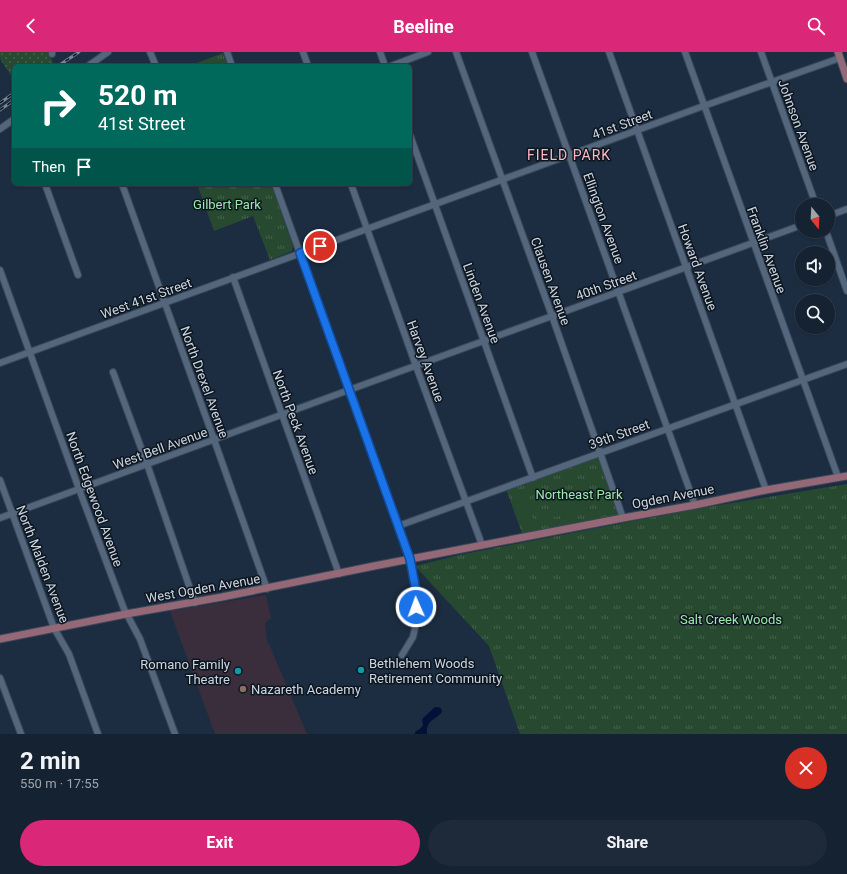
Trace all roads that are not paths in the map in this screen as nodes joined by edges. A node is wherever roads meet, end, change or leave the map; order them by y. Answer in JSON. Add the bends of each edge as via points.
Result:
{"nodes":[{"id":1,"x":108,"y":52,"type":"edge"},
{"id":2,"x":150,"y":52,"type":"edge"},
{"id":3,"x":227,"y":52,"type":"edge"},
{"id":4,"x":303,"y":52,"type":"edge"},
{"id":5,"x":380,"y":52,"type":"edge"},
{"id":6,"x":428,"y":52,"type":"edge"},
{"id":7,"x":456,"y":52,"type":"edge"},
{"id":8,"x":532,"y":52,"type":"edge"},
{"id":9,"x":609,"y":52,"type":"edge"},
{"id":10,"x":685,"y":52,"type":"edge"},
{"id":11,"x":762,"y":52,"type":"edge"},
{"id":12,"x":839,"y":55,"type":"edge"},
{"id":13,"x":91,"y":64,"type":"edge"},
{"id":14,"x":155,"y":64,"type":"edge"},
{"id":15,"x":231,"y":64,"type":"edge"},
{"id":16,"x":307,"y":64,"type":"edge"},
{"id":17,"x":384,"y":64,"type":"edge"},
{"id":18,"x":395,"y":64,"type":"edge"},
{"id":19,"x":847,"y":79,"type":"edge"},
{"id":20,"x":772,"y":82,"type":"junction"},
{"id":21,"x":704,"y":106,"type":"junction"},
{"id":22,"x":12,"y":120,"type":"edge"},
{"id":23,"x":0,"y":129,"type":"edge"},
{"id":24,"x":637,"y":130,"type":"junction"},
{"id":25,"x":412,"y":141,"type":"edge"},
{"id":26,"x":569,"y":155,"type":"junction"},
{"id":27,"x":502,"y":180,"type":"junction"},
{"id":28,"x":46,"y":186,"type":"edge"},
{"id":29,"x":123,"y":186,"type":"edge"},
{"id":30,"x":276,"y":186,"type":"edge"},
{"id":31,"x":352,"y":186,"type":"edge"},
{"id":32,"x":813,"y":198,"type":"edge"},
{"id":33,"x":435,"y":204,"type":"junction"},
{"id":34,"x":847,"y":209,"type":"edge"},
{"id":35,"x":835,"y":213,"type":"edge"},
{"id":36,"x":367,"y":228,"type":"junction"},
{"id":37,"x":795,"y":228,"type":"edge"},
{"id":38,"x":828,"y":238,"type":"edge"},
{"id":39,"x":753,"y":243,"type":"junction"},
{"id":40,"x":300,"y":253,"type":"junction"},
{"id":41,"x":687,"y":267,"type":"junction"},
{"id":42,"x":0,"y":270,"type":"edge"},
{"id":43,"x":78,"y":275,"type":"dead end"},
{"id":44,"x":233,"y":277,"type":"junction"},
{"id":45,"x":2,"y":279,"type":"edge"},
{"id":46,"x":847,"y":291,"type":"edge"},
{"id":47,"x":619,"y":292,"type":"junction"},
{"id":48,"x":164,"y":303,"type":"junction"},
{"id":49,"x":552,"y":316,"type":"junction"},
{"id":50,"x":484,"y":341,"type":"junction"},
{"id":51,"x":30,"y":352,"type":"junction"},
{"id":52,"x":0,"y":363,"type":"edge"},
{"id":53,"x":847,"y":364,"type":"edge"},
{"id":54,"x":416,"y":366,"type":"junction"},
{"id":55,"x":113,"y":372,"type":"dead end"},
{"id":56,"x":803,"y":380,"type":"junction"},
{"id":57,"x":349,"y":390,"type":"junction"},
{"id":58,"x":735,"y":404,"type":"junction"},
{"id":59,"x":282,"y":415,"type":"junction"},
{"id":60,"x":668,"y":428,"type":"junction"},
{"id":61,"x":214,"y":440,"type":"junction"},
{"id":62,"x":600,"y":453,"type":"junction"},
{"id":63,"x":147,"y":464,"type":"junction"},
{"id":64,"x":847,"y":476,"type":"edge"},
{"id":65,"x":838,"y":477,"type":"junction"},
{"id":66,"x":532,"y":478,"type":"junction"},
{"id":67,"x":0,"y":480,"type":"edge"},
{"id":68,"x":79,"y":489,"type":"junction"},
{"id":69,"x":766,"y":490,"type":"junction"},
{"id":70,"x":466,"y":502,"type":"junction"},
{"id":71,"x":695,"y":504,"type":"junction"},
{"id":72,"x":12,"y":513,"type":"junction"},
{"id":73,"x":0,"y":518,"type":"edge"},
{"id":74,"x":623,"y":518,"type":"junction"},
{"id":75,"x":398,"y":526,"type":"junction"},
{"id":76,"x":482,"y":546,"type":"junction"},
{"id":77,"x":410,"y":559,"type":"junction"},
{"id":78,"x":339,"y":574,"type":"junction"},
{"id":79,"x":266,"y":589,"type":"junction"},
{"id":80,"x":195,"y":602,"type":"junction"},
{"id":81,"x":126,"y":614,"type":"junction"},
{"id":82,"x":54,"y":628,"type":"junction"},
{"id":83,"x":0,"y":639,"type":"edge"},
{"id":84,"x":402,"y":655,"type":"dead end"},
{"id":85,"x":0,"y":678,"type":"edge"},
{"id":86,"x":21,"y":734,"type":"edge"},
{"id":87,"x":98,"y":734,"type":"edge"},
{"id":88,"x":175,"y":734,"type":"edge"}],
"edges":[{"from":1,"to":13,"type":"street"},
{"from":2,"to":14,"type":"street"},
{"from":3,"to":15,"type":"street"},
{"from":4,"to":16,"type":"street"},
{"from":5,"to":17,"type":"street"},
{"from":6,"to":18,"type":"street"},
{"from":7,"to":27,"type":"street","name":"Clausen Avenue"},
{"from":8,"to":26,"type":"street","name":"Ellington Avenue"},
{"from":9,"to":24,"type":"street","name":"Howard Avenue"},
{"from":10,"to":21,"type":"street","name":"Franklin Avenue"},
{"from":11,"to":20,"type":"street","name":"Johnson Avenue"},
{"from":12,"to":19,"type":"main road"},
{"from":12,"to":20,"type":"street","name":"41st Street"},
{"from":20,"to":21,"type":"street","name":"41st Street"},
{"from":20,"to":32,"type":"street","name":"Johnson Avenue"},
{"from":21,"to":24,"type":"street","name":"41st Street"},
{"from":21,"to":39,"type":"street","name":"Franklin Avenue"},
{"from":22,"to":23,"type":"street"},
{"from":24,"to":26,"type":"street","name":"41st Street"},
{"from":24,"to":41,"type":"street","name":"Howard Avenue"},
{"from":25,"to":33,"type":"street","name":"Linden Avenue"},
{"from":26,"to":27,"type":"street","name":"41st Street"},
{"from":26,"to":47,"type":"street","name":"Ellington Avenue"},
{"from":27,"to":33,"type":"street","name":"41st Street"},
{"from":27,"to":49,"type":"street","name":"Clausen Avenue"},
{"from":28,"to":43,"type":"street"},
{"from":29,"to":48,"type":"street","name":"North Drexel Avenue"},
{"from":30,"to":40,"type":"street"},
{"from":31,"to":36,"type":"street","name":"Harvey Avenue"},
{"from":33,"to":36,"type":"street","name":"41st Street"},
{"from":33,"to":50,"type":"street","name":"Linden Avenue"},
{"from":34,"to":35,"type":"street"},
{"from":36,"to":40,"type":"street","name":"41st Street"},
{"from":36,"to":54,"type":"street","name":"Harvey Avenue"},
{"from":37,"to":39,"type":"street","name":"40th Street"},
{"from":38,"to":46,"type":"street"},
{"from":39,"to":41,"type":"street","name":"40th Street"},
{"from":39,"to":56,"type":"street","name":"Franklin Avenue"},
{"from":40,"to":44,"type":"street","name":"West 41st Street"},
{"from":40,"to":57,"type":"street"},
{"from":41,"to":47,"type":"street","name":"40th Street"},
{"from":41,"to":58,"type":"street","name":"Howard Avenue"},
{"from":42,"to":45,"type":"street","name":"North Edgewood Avenue"},
{"from":44,"to":48,"type":"street","name":"West 41st Street"},
{"from":44,"to":59,"type":"street","name":"North Peck Avenue"},
{"from":45,"to":51,"type":"street","name":"North Edgewood Avenue"},
{"from":47,"to":49,"type":"street","name":"40th Street"},
{"from":47,"to":60,"type":"street","name":"Ellington Avenue"},
{"from":48,"to":51,"type":"street","name":"West 41st Street"},
{"from":48,"to":61,"type":"street","name":"North Drexel Avenue"},
{"from":49,"to":50,"type":"street","name":"40th Street"},
{"from":49,"to":62,"type":"street","name":"Clausen Avenue"},
{"from":50,"to":54,"type":"street","name":"40th Street"},
{"from":50,"to":66,"type":"street","name":"Linden Avenue"},
{"from":51,"to":52,"type":"street","name":"West 41st Street"},
{"from":51,"to":68,"type":"street","name":"North Edgewood Avenue"},
{"from":53,"to":56,"type":"street","name":"39th Street"},
{"from":54,"to":57,"type":"street","name":"40th Street"},
{"from":54,"to":70,"type":"street","name":"Harvey Avenue"},
{"from":55,"to":63,"type":"street"},
{"from":56,"to":58,"type":"street","name":"39th Street"},
{"from":56,"to":65,"type":"street","name":"Franklin Avenue"},
{"from":57,"to":59,"type":"street","name":"West Bell Avenue"},
{"from":57,"to":75,"type":"street"},
{"from":58,"to":60,"type":"street","name":"39th Street"},
{"from":58,"to":69,"type":"street","name":"Howard Avenue"},
{"from":59,"to":61,"type":"street","name":"West Bell Avenue"},
{"from":59,"to":78,"type":"street","name":"North Peck Avenue"},
{"from":60,"to":62,"type":"street","name":"39th Street"},
{"from":60,"to":71,"type":"street","name":"Ellington Avenue"},
{"from":61,"to":63,"type":"street","name":"West Bell Avenue"},
{"from":61,"to":79,"type":"street","name":"North Drexel Avenue"},
{"from":62,"to":66,"type":"street","name":"39th Street"},
{"from":62,"to":74,"type":"street","name":"Clausen Avenue"},
{"from":63,"to":68,"type":"street","name":"West Bell Avenue"},
{"from":63,"to":80,"type":"street"},
{"from":64,"to":65,"type":"main road","name":"Ogden Avenue"},
{"from":65,"to":69,"type":"main road","name":"Ogden Avenue"},
{"from":66,"to":70,"type":"street","name":"39th Street"},
{"from":67,"to":72,"type":"street","name":"North Malden Avenue"},
{"from":68,"to":72,"type":"street","name":"West Bell Avenue"},
{"from":68,"to":81,"type":"street","name":"North Edgewood Avenue"},
{"from":69,"to":71,"type":"main road","name":"Ogden Avenue"},
{"from":70,"to":75,"type":"street","name":"39th Street"},
{"from":70,"to":76,"type":"street","name":"Harvey Avenue"},
{"from":71,"to":74,"type":"main road","name":"Ogden Avenue"},
{"from":72,"to":73,"type":"street","name":"West Bell Avenue"},
{"from":72,"to":82,"type":"street","name":"North Malden Avenue"},
{"from":74,"to":76,"type":"main road","name":"Ogden Avenue"},
{"from":75,"to":77,"type":"street"},
{"from":76,"to":77,"type":"main road","name":"Ogden Avenue"},
{"from":77,"to":78,"type":"main road","name":"West Ogden Avenue"},
{"from":77,"to":84,"type":"street","via":[[417,596],[416,622],[413,637]]},
{"from":78,"to":79,"type":"main road","name":"West Ogden Avenue"},
{"from":79,"to":80,"type":"main road","name":"West Ogden Avenue"},
{"from":80,"to":81,"type":"main road","name":"West Ogden Avenue"},
{"from":81,"to":82,"type":"main road","name":"West Ogden Avenue"},
{"from":81,"to":88,"type":"street","name":"North Edgewood Avenue","via":[[140,639]]},
{"from":82,"to":83,"type":"main road","name":"West Ogden Avenue"},
{"from":82,"to":87,"type":"street","name":"North Malden Avenue","via":[[69,654]]},
{"from":85,"to":86,"type":"street"}]}
